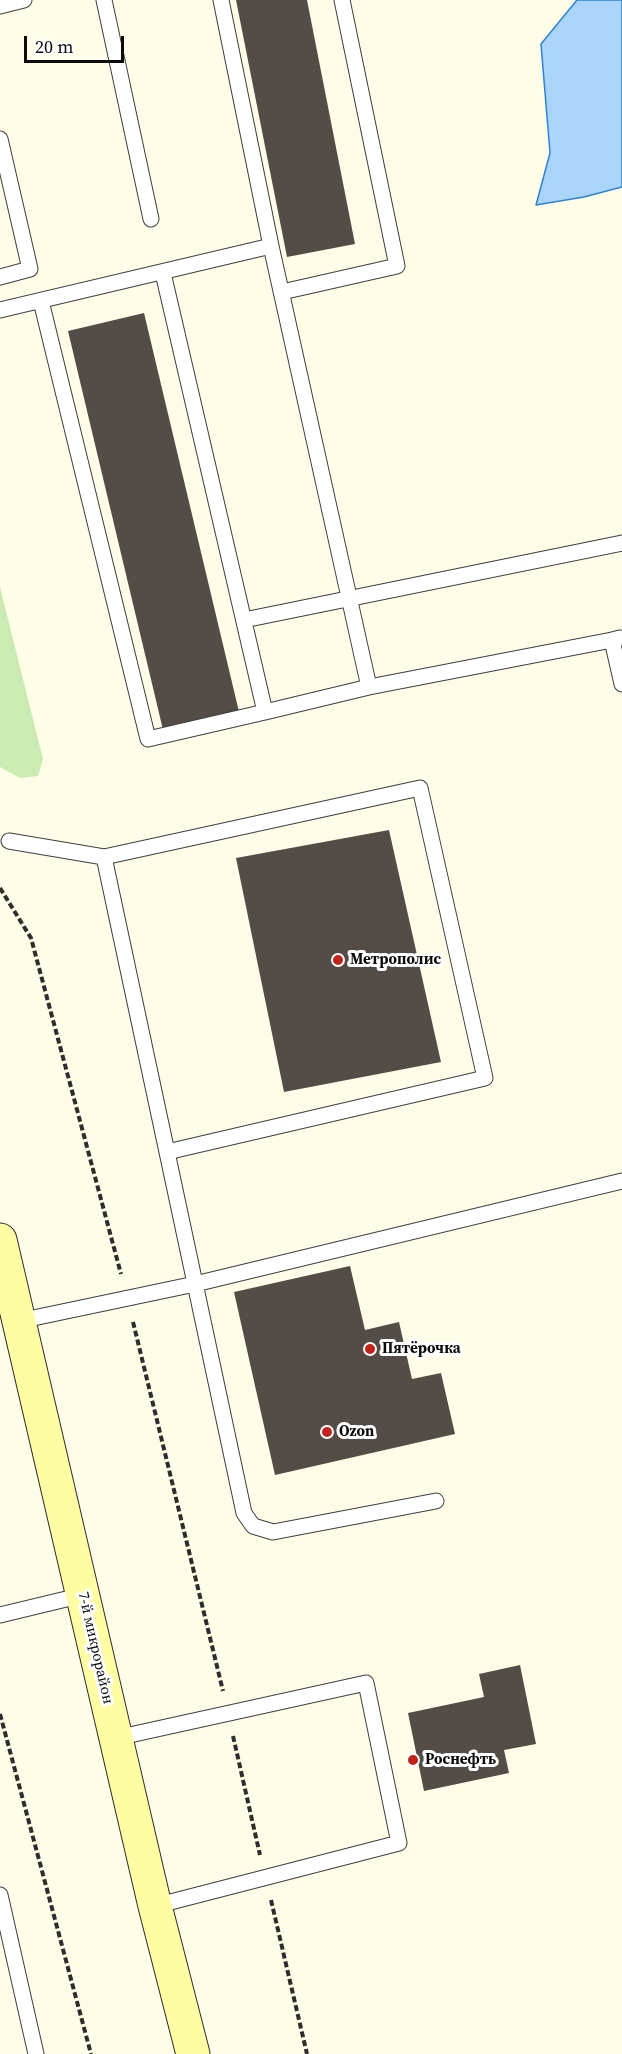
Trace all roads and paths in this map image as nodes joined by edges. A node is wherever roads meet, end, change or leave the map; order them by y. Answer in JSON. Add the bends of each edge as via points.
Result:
{"nodes":[{"id":1,"x":24,"y":0,"type":"edge"},
{"id":2,"x":105,"y":0,"type":"edge"},
{"id":3,"x":220,"y":0,"type":"edge"},
{"id":4,"x":342,"y":0,"type":"edge"},
{"id":5,"x":0,"y":6,"type":"edge"},
{"id":6,"x":0,"y":139,"type":"edge"},
{"id":7,"x":151,"y":219,"type":"dead end"},
{"id":8,"x":271,"y":246,"type":"junction"},
{"id":9,"x":163,"y":273,"type":"junction"},
{"id":10,"x":0,"y":277,"type":"edge"},
{"id":11,"x":282,"y":292,"type":"junction"},
{"id":12,"x":41,"y":301,"type":"junction"},
{"id":13,"x":0,"y":310,"type":"edge"},
{"id":14,"x":622,"y":543,"type":"edge"},
{"id":15,"x":350,"y":598,"type":"junction"},
{"id":16,"x":244,"y":620,"type":"junction"},
{"id":17,"x":617,"y":639,"type":"edge"},
{"id":18,"x":622,"y":684,"type":"edge"},
{"id":19,"x":369,"y":687,"type":"junction"},
{"id":20,"x":265,"y":712,"type":"junction"},
{"id":21,"x":9,"y":841,"type":"dead end"},
{"id":22,"x":104,"y":857,"type":"junction"},
{"id":23,"x":0,"y":888,"type":"edge"},
{"id":24,"x":167,"y":1152,"type":"junction"},
{"id":25,"x":622,"y":1181,"type":"edge"},
{"id":26,"x":0,"y":1240,"type":"edge"},
{"id":27,"x":195,"y":1284,"type":"junction"},
{"id":28,"x":127,"y":1298,"type":"junction"},
{"id":29,"x":19,"y":1321,"type":"junction"},
{"id":30,"x":436,"y":1501,"type":"dead end"},
{"id":31,"x":83,"y":1595,"type":"junction"},
{"id":32,"x":0,"y":1616,"type":"edge"},
{"id":33,"x":228,"y":1713,"type":"junction"},
{"id":34,"x":0,"y":1714,"type":"edge"},
{"id":35,"x":116,"y":1738,"type":"junction"},
{"id":36,"x":265,"y":1878,"type":"junction"},
{"id":37,"x":0,"y":1895,"type":"edge"},
{"id":38,"x":156,"y":1906,"type":"junction"},
{"id":39,"x":36,"y":2054,"type":"edge"},
{"id":40,"x":91,"y":2054,"type":"edge"},
{"id":41,"x":193,"y":2054,"type":"edge"},
{"id":42,"x":307,"y":2054,"type":"edge"}],
"edges":[{"from":1,"to":5,"type":"lane"},
{"from":2,"to":7,"type":"lane"},
{"from":3,"to":8,"type":"lane"},
{"from":4,"to":11,"type":"lane","via":[[397,266]]},
{"from":6,"to":10,"type":"lane","via":[[30,269]]},
{"from":8,"to":9,"type":"lane"},
{"from":8,"to":11,"type":"lane"},
{"from":9,"to":12,"type":"lane"},
{"from":9,"to":16,"type":"lane"},
{"from":11,"to":15,"type":"lane"},
{"from":12,"to":13,"type":"lane"},
{"from":12,"to":20,"type":"lane","via":[[148,739]]},
{"from":14,"to":15,"type":"lane"},
{"from":15,"to":16,"type":"lane"},
{"from":15,"to":19,"type":"lane"},
{"from":16,"to":20,"type":"lane"},
{"from":17,"to":18,"type":"lane"},
{"from":17,"to":19,"type":"lane"},
{"from":19,"to":20,"type":"lane"},
{"from":21,"to":22,"type":"lane"},
{"from":22,"to":24,"type":"lane"},
{"from":22,"to":24,"type":"lane","via":[[420,788],[484,1078]]},
{"from":23,"to":28,"type":"path","via":[[31,938]]},
{"from":24,"to":27,"type":"lane"},
{"from":25,"to":27,"type":"lane"},
{"from":26,"to":29,"type":"street","name":"7-й микрорайон"},
{"from":27,"to":28,"type":"lane"},
{"from":27,"to":30,"type":"lane","via":[[244,1513],[253,1526],[273,1532]]},
{"from":28,"to":29,"type":"lane"},
{"from":28,"to":33,"type":"path"},
{"from":29,"to":31,"type":"street","name":"7-й микрорайон"},
{"from":31,"to":32,"type":"lane"},
{"from":31,"to":35,"type":"street","name":"7-й микрорайон"},
{"from":33,"to":35,"type":"lane"},
{"from":33,"to":36,"type":"path"},
{"from":33,"to":36,"type":"lane","via":[[366,1683],[399,1843]]},
{"from":34,"to":40,"type":"path"},
{"from":35,"to":38,"type":"street","name":"7-й микрорайон"},
{"from":36,"to":38,"type":"lane"},
{"from":36,"to":42,"type":"path"},
{"from":37,"to":39,"type":"lane"},
{"from":38,"to":41,"type":"street","name":"7-й микрорайон"}]}
